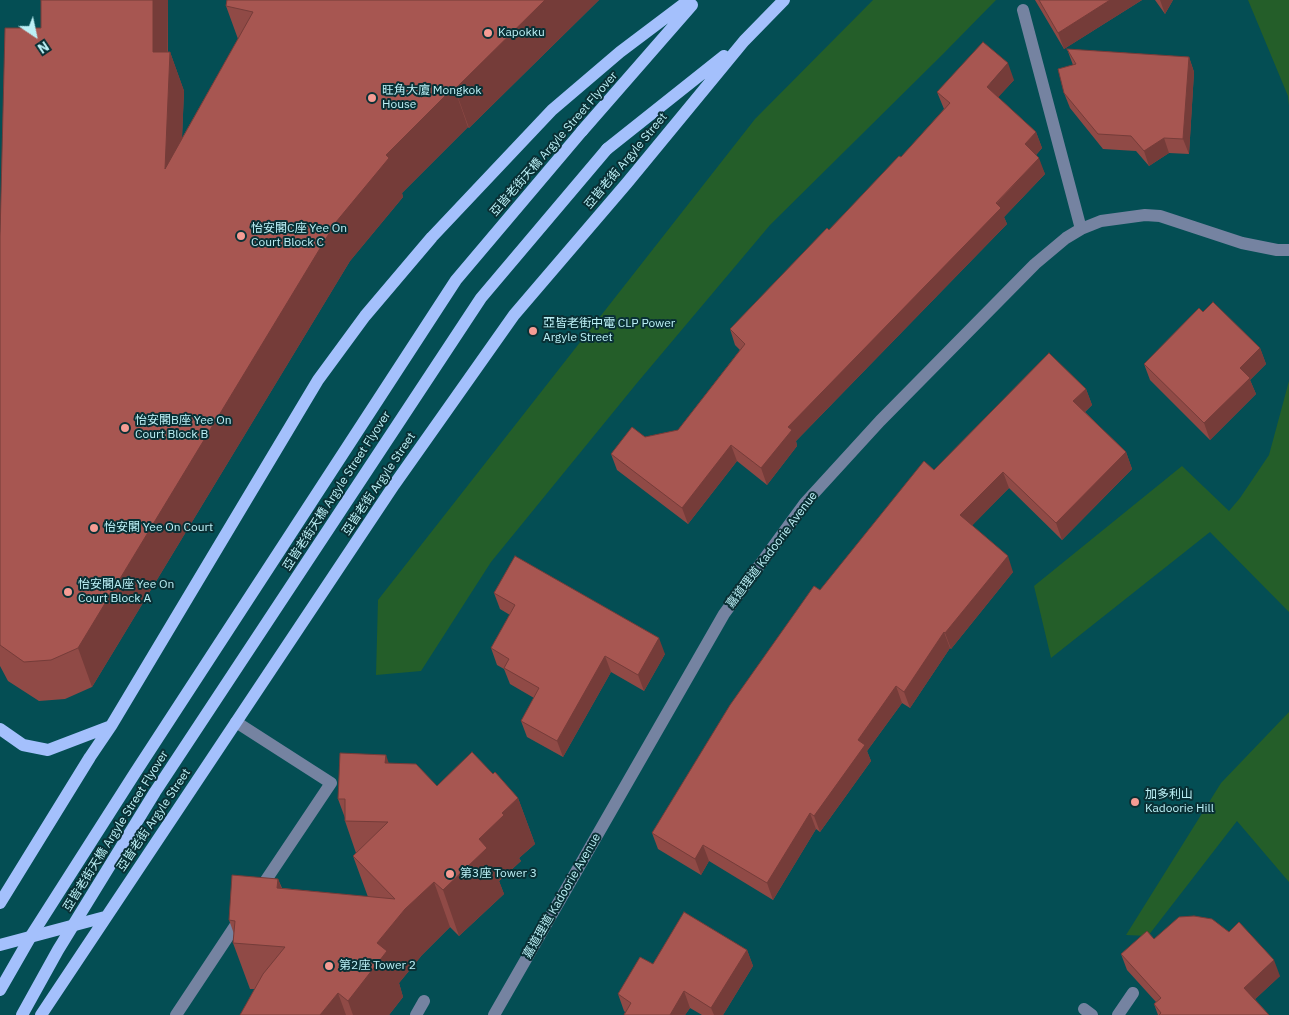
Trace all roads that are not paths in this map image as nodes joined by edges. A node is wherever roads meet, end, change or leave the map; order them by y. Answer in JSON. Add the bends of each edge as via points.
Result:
{"nodes":[{"id":1,"x":689,"y":0,"type":"edge"},
{"id":2,"x":696,"y":0,"type":"edge"},
{"id":3,"x":784,"y":0,"type":"edge"},
{"id":4,"x":1023,"y":10,"type":"dead end"},
{"id":5,"x":744,"y":41,"type":"junction"},
{"id":6,"x":1081,"y":229,"type":"junction"},
{"id":7,"x":1289,"y":250,"type":"edge"},
{"id":8,"x":236,"y":722,"type":"junction"},
{"id":9,"x":111,"y":726,"type":"junction"},
{"id":10,"x":0,"y":730,"type":"edge"},
{"id":11,"x":0,"y":902,"type":"edge"},
{"id":12,"x":106,"y":917,"type":"junction"},
{"id":13,"x":0,"y":945,"type":"edge"},
{"id":14,"x":0,"y":990,"type":"edge"},
{"id":15,"x":1133,"y":993,"type":"dead end"},
{"id":16,"x":424,"y":1001,"type":"dead end"},
{"id":17,"x":22,"y":1015,"type":"edge"},
{"id":18,"x":41,"y":1015,"type":"edge"},
{"id":19,"x":176,"y":1015,"type":"edge"},
{"id":20,"x":416,"y":1015,"type":"edge"},
{"id":21,"x":494,"y":1015,"type":"edge"},
{"id":22,"x":1118,"y":1015,"type":"edge"}],
"edges":[{"from":1,"to":9,"type":"main road","via":[[620,52],[552,110],[432,237],[365,316],[318,380]]},
{"from":2,"to":14,"type":"main road","name":"亞皆老街天橋 Argyle Street Flyover","bridge":true,"via":[[456,280],[135,772]]},
{"from":3,"to":5,"type":"main road","name":"亞皆老街 Argyle Street"},
{"from":4,"to":6,"type":"street"},
{"from":5,"to":8,"type":"main road","name":"亞皆老街 Argyle Street","via":[[514,314],[394,485]]},
{"from":5,"to":17,"type":"main road","name":"亞皆老街天橋 Argyle Street Flyover","bridge":true,"via":[[607,149],[480,298],[155,792]]},
{"from":6,"to":7,"type":"street","name":"嘉道理道 Kadoorie Avenue","via":[[1101,221],[1160,216],[1242,243]]},
{"from":6,"to":21,"type":"street","name":"嘉道理道 Kadoorie Avenue","via":[[1035,264],[880,421],[805,503],[724,614]]},
{"from":8,"to":12,"type":"main road","name":"亞皆老街 Argyle Street"},
{"from":8,"to":19,"type":"street","via":[[331,782]]},
{"from":9,"to":10,"type":"main road","via":[[48,750],[23,745]]},
{"from":9,"to":11,"type":"main road"},
{"from":12,"to":13,"type":"main road"},
{"from":12,"to":18,"type":"main road","name":"亞皆老街 Argyle Street"},
{"from":15,"to":22,"type":"street"},
{"from":16,"to":20,"type":"street"}]}
